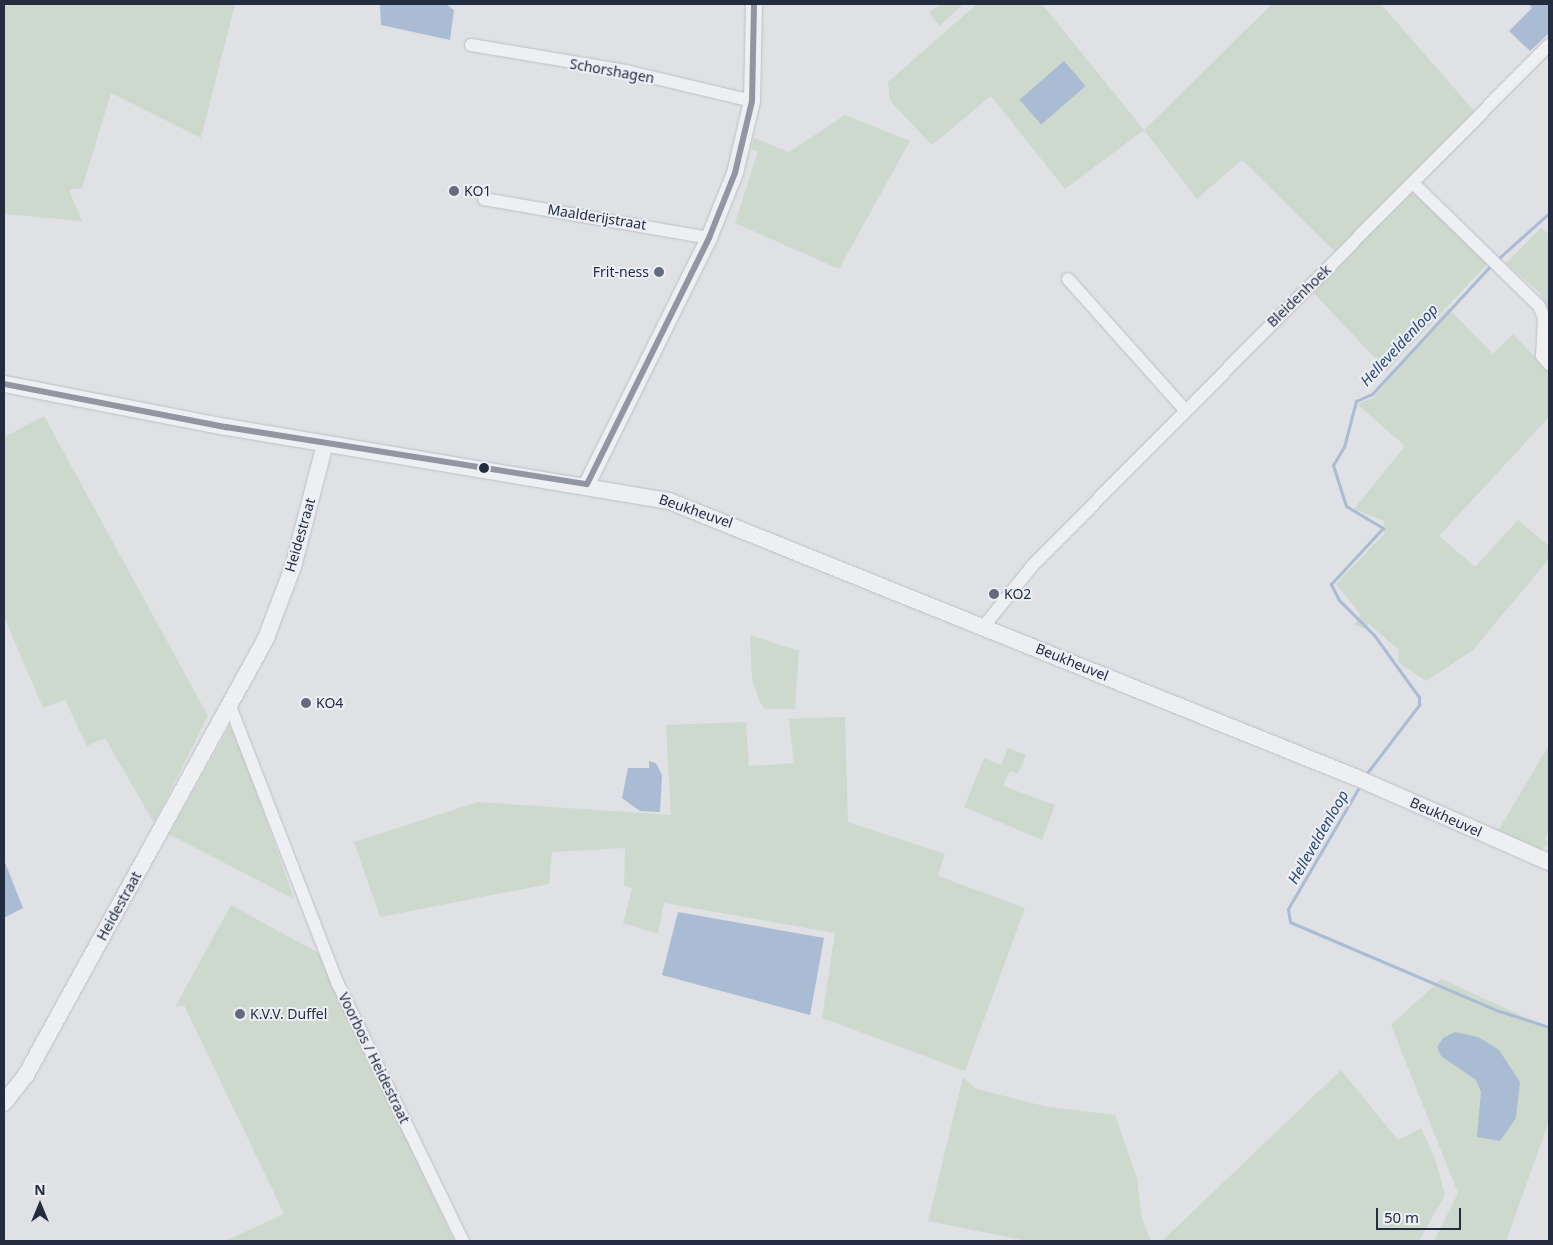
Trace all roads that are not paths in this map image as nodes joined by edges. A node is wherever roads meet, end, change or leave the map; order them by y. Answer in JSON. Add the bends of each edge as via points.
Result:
{"nodes":[{"id":1,"x":754,"y":4,"type":"edge"},
{"id":2,"x":471,"y":45,"type":"dead end"},
{"id":3,"x":1549,"y":45,"type":"edge"},
{"id":4,"x":752,"y":101,"type":"junction"},
{"id":5,"x":1415,"y":185,"type":"junction"},
{"id":6,"x":484,"y":199,"type":"dead end"},
{"id":7,"x":709,"y":238,"type":"junction"},
{"id":8,"x":1068,"y":279,"type":"dead end"},
{"id":9,"x":1549,"y":364,"type":"edge"},
{"id":10,"x":4,"y":384,"type":"edge"},
{"id":11,"x":1185,"y":410,"type":"junction"},
{"id":12,"x":325,"y":444,"type":"junction"},
{"id":13,"x":588,"y":484,"type":"junction"},
{"id":14,"x":984,"y":626,"type":"junction"},
{"id":15,"x":230,"y":706,"type":"junction"},
{"id":16,"x":1549,"y":862,"type":"edge"},
{"id":17,"x":4,"y":1103,"type":"edge"},
{"id":18,"x":463,"y":1241,"type":"edge"}],
"edges":[{"from":1,"to":4,"type":"street"},
{"from":2,"to":4,"type":"street","name":"Schorshagen","via":[[626,71]]},
{"from":3,"to":5,"type":"street","name":"Bleidenhoek"},
{"from":4,"to":7,"type":"street","via":[[735,173]]},
{"from":5,"to":9,"type":"street","via":[[1539,306],[1544,318],[1542,356]]},
{"from":5,"to":11,"type":"street","name":"Bleidenhoek"},
{"from":6,"to":7,"type":"street","name":"Maalderijstraat"},
{"from":7,"to":13,"type":"street"},
{"from":8,"to":11,"type":"street"},
{"from":10,"to":12,"type":"street","name":"Beukheuvel"},
{"from":11,"to":14,"type":"street","name":"Bleidenhoek","via":[[1033,566]]},
{"from":12,"to":13,"type":"street","name":"Beukheuvel"},
{"from":12,"to":15,"type":"street","name":"Heidestraat","via":[[290,575],[266,638]]},
{"from":13,"to":14,"type":"street","name":"Beukheuvel","via":[[689,507]]},
{"from":14,"to":16,"type":"street","name":"Beukheuvel"},
{"from":15,"to":17,"type":"street","name":"Heidestraat","via":[[26,1075]]},
{"from":15,"to":18,"type":"street","name":"Voorbos / Heidestraat","via":[[337,982]]}]}
